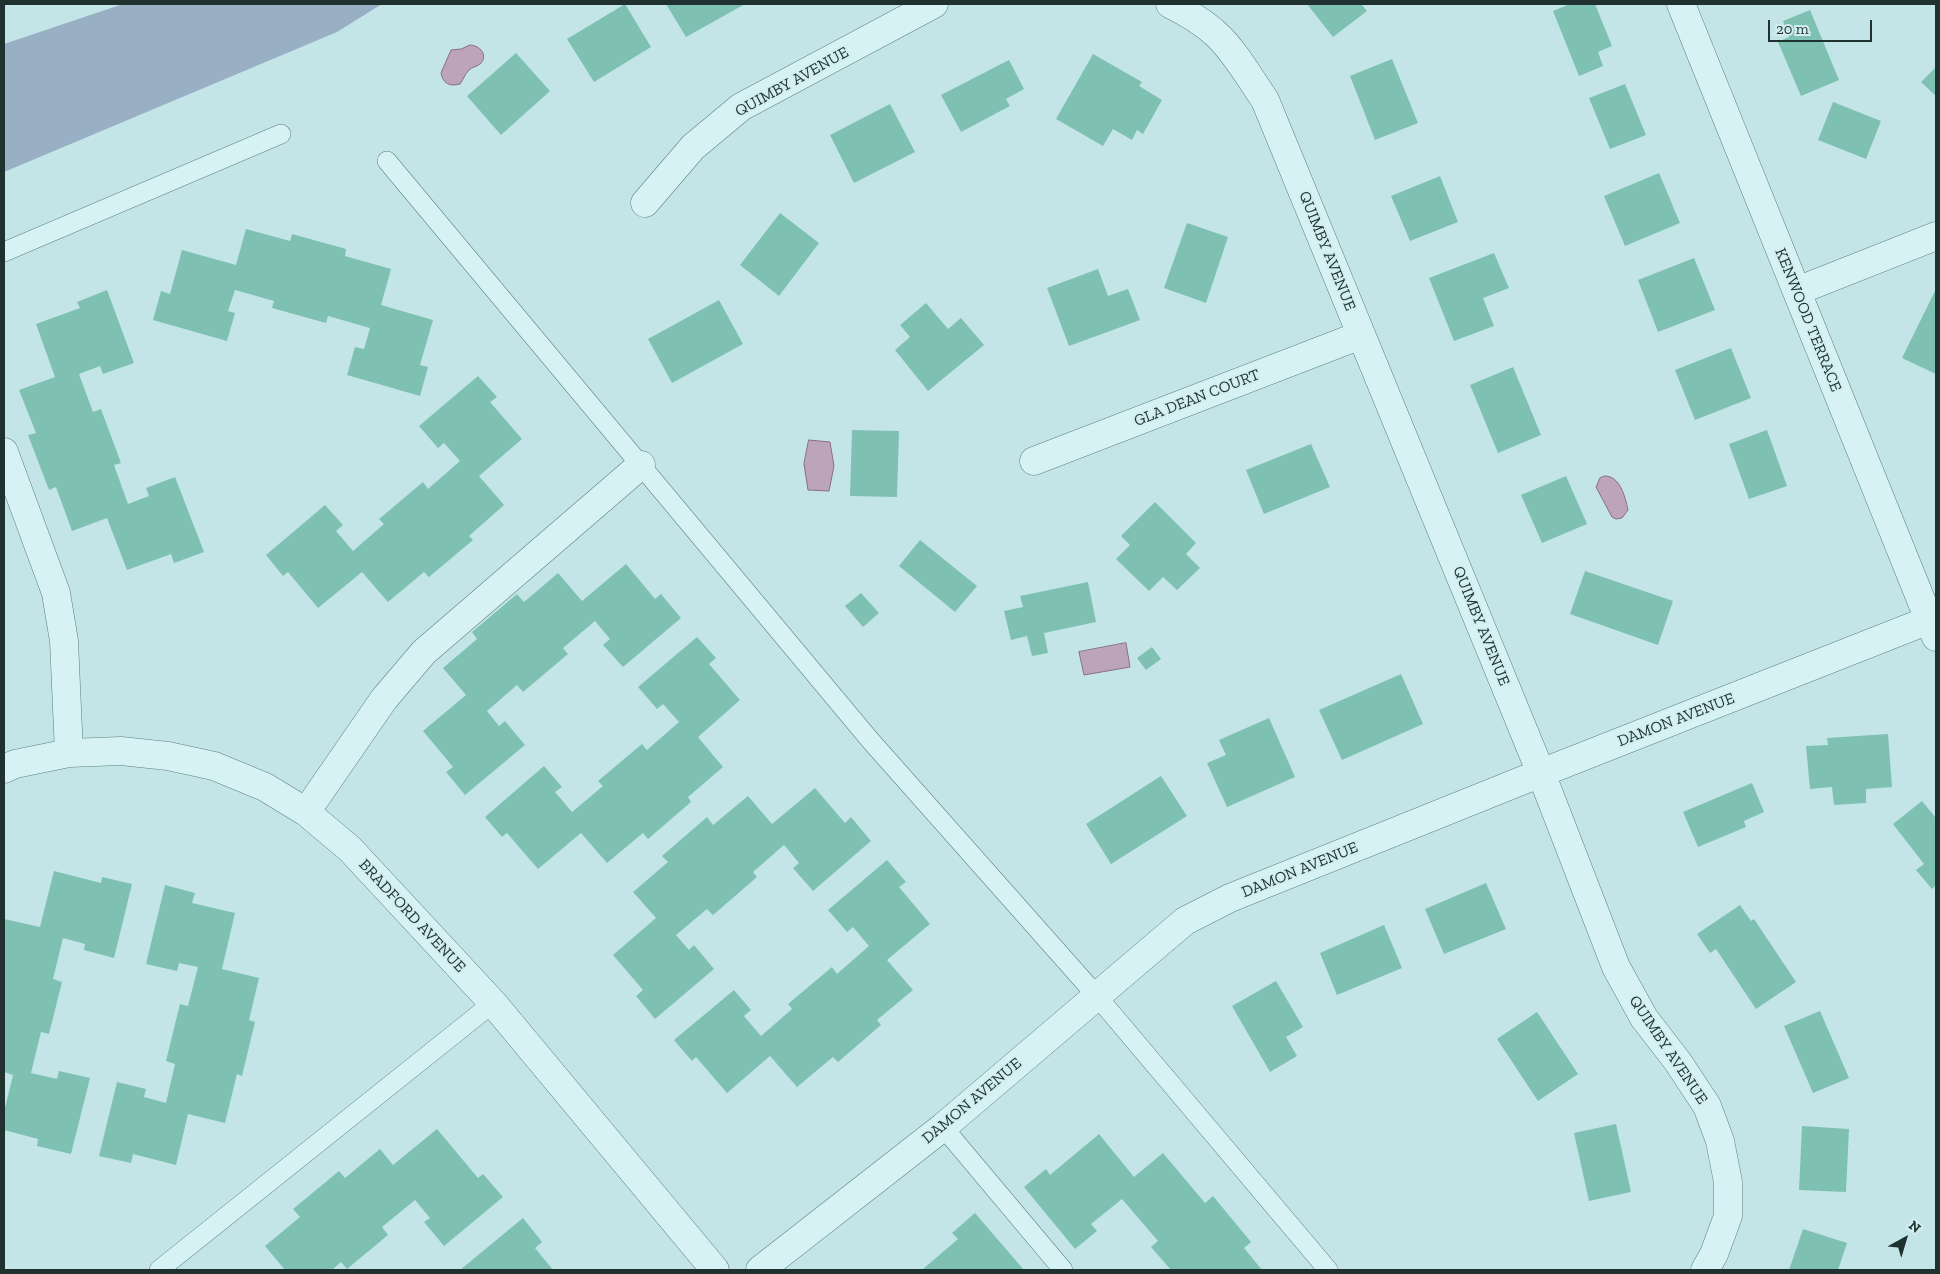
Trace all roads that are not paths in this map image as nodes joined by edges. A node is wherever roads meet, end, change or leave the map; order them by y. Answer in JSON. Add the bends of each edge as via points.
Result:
{"nodes":[{"id":1,"x":934,"y":4,"type":"edge"},
{"id":2,"x":1170,"y":4,"type":"edge"},
{"id":3,"x":1680,"y":4,"type":"edge"},
{"id":4,"x":281,"y":134,"type":"dead end"},
{"id":5,"x":387,"y":161,"type":"dead end"},
{"id":6,"x":645,"y":203,"type":"dead end"},
{"id":7,"x":1936,"y":236,"type":"edge"},
{"id":8,"x":4,"y":252,"type":"edge"},
{"id":9,"x":1796,"y":291,"type":"junction"},
{"id":10,"x":1361,"y":335,"type":"junction"},
{"id":11,"x":4,"y":452,"type":"edge"},
{"id":12,"x":1034,"y":461,"type":"dead end"},
{"id":13,"x":642,"y":465,"type":"junction"},
{"id":14,"x":1933,"y":628,"type":"edge"},
{"id":15,"x":68,"y":753,"type":"junction"},
{"id":16,"x":4,"y":768,"type":"edge"},
{"id":17,"x":1542,"y":772,"type":"junction"},
{"id":18,"x":306,"y":812,"type":"junction"},
{"id":19,"x":1096,"y":995,"type":"junction"},
{"id":20,"x":493,"y":1003,"type":"junction"},
{"id":21,"x":943,"y":1127,"type":"junction"},
{"id":22,"x":159,"y":1270,"type":"edge"},
{"id":23,"x":715,"y":1270,"type":"edge"},
{"id":24,"x":760,"y":1270,"type":"edge"},
{"id":25,"x":1063,"y":1270,"type":"edge"},
{"id":26,"x":1328,"y":1270,"type":"edge"},
{"id":27,"x":1705,"y":1270,"type":"edge"}],
"edges":[{"from":1,"to":6,"type":"street","name":"QUIMBY AVENUE","via":[[741,107],[693,147]]},
{"from":2,"to":10,"type":"street","name":"QUIMBY AVENUE","via":[[1217,34],[1265,100]]},
{"from":3,"to":9,"type":"street","name":"KENWOOD TERRACE"},
{"from":4,"to":8,"type":"lane"},
{"from":5,"to":13,"type":"lane"},
{"from":7,"to":9,"type":"street"},
{"from":9,"to":14,"type":"street","name":"KENWOOD TERRACE"},
{"from":10,"to":12,"type":"street","name":"GLA DEAN COURT"},
{"from":10,"to":17,"type":"street","name":"QUIMBY AVENUE"},
{"from":11,"to":15,"type":"street","via":[[56,593],[64,641]]},
{"from":13,"to":18,"type":"street","via":[[424,652],[384,699]]},
{"from":13,"to":19,"type":"lane","via":[[870,740]]},
{"from":14,"to":17,"type":"street","name":"DAMON AVENUE"},
{"from":15,"to":16,"type":"street","name":"BRADFORD AVENUE"},
{"from":15,"to":18,"type":"street","name":"BRADFORD AVENUE","via":[[121,751],[168,756],[214,766],[265,787]]},
{"from":17,"to":19,"type":"street","name":"DAMON AVENUE","via":[[1230,898],[1185,921]]},
{"from":17,"to":27,"type":"street","name":"QUIMBY AVENUE","via":[[1616,967],[1644,1018],[1707,1106],[1720,1141],[1728,1182],[1728,1216]]},
{"from":18,"to":20,"type":"street","name":"BRADFORD AVENUE","via":[[350,849]]},
{"from":19,"to":21,"type":"street","name":"DAMON AVENUE"},
{"from":19,"to":26,"type":"lane"},
{"from":20,"to":22,"type":"lane"},
{"from":20,"to":23,"type":"street","name":"BRADFORD AVENUE"},
{"from":21,"to":24,"type":"street","name":"DAMON AVENUE"},
{"from":21,"to":25,"type":"lane"}]}
